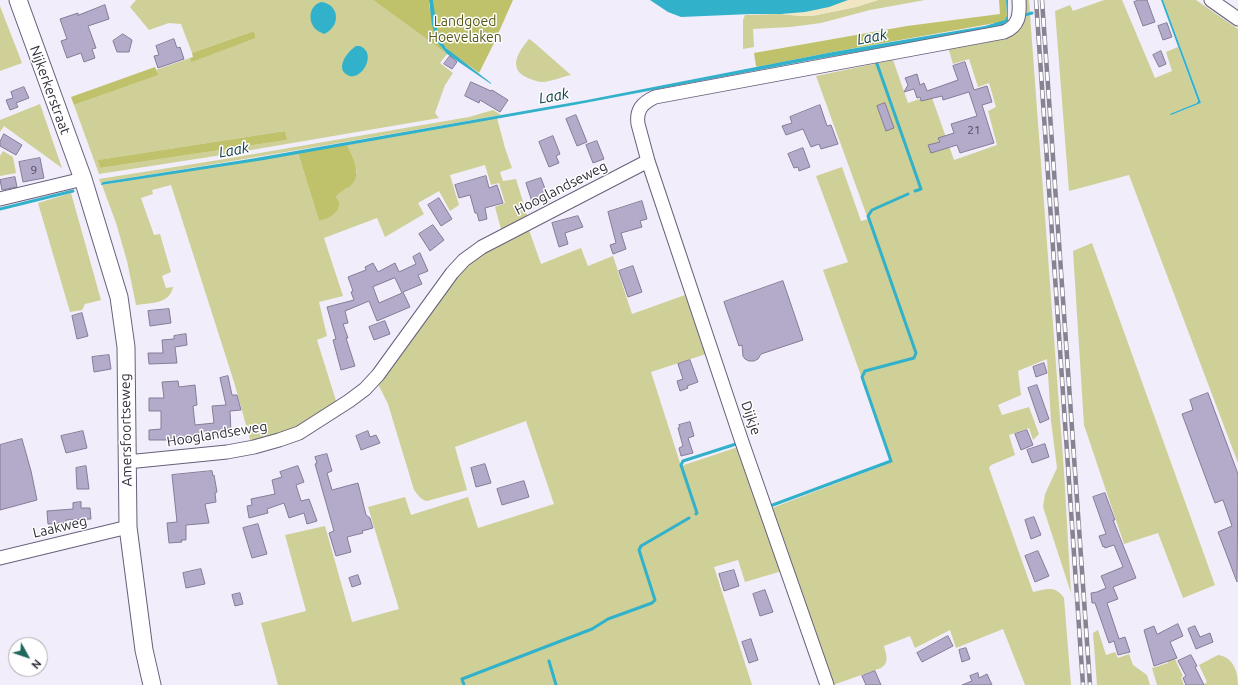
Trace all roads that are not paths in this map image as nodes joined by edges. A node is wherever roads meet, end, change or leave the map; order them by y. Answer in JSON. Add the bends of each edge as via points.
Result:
{"nodes":[{"id":1,"x":18,"y":0,"type":"edge"},
{"id":2,"x":1019,"y":0,"type":"edge"},
{"id":3,"x":1211,"y":0,"type":"edge"},
{"id":4,"x":1238,"y":19,"type":"edge"},
{"id":5,"x":648,"y":161,"type":"junction"},
{"id":6,"x":83,"y":179,"type":"junction"},
{"id":7,"x":0,"y":199,"type":"edge"},
{"id":8,"x":126,"y":460,"type":"junction"},
{"id":9,"x":128,"y":527,"type":"junction"},
{"id":10,"x":0,"y":558,"type":"edge"},
{"id":11,"x":152,"y":685,"type":"edge"},
{"id":12,"x":827,"y":685,"type":"edge"}],
"edges":[{"from":1,"to":6,"type":"main road","name":"Nijkerkerstraat"},
{"from":2,"to":5,"type":"street","via":[[1018,20],[1012,28],[1004,32],[649,99],[640,106],[637,114]]},
{"from":3,"to":4,"type":"street"},
{"from":5,"to":8,"type":"street","name":"Hooglandseweg","via":[[500,237],[464,260],[365,389],[299,432],[267,444],[227,452]]},
{"from":5,"to":12,"type":"street","name":"Dijkje"},
{"from":6,"to":7,"type":"street"},
{"from":6,"to":8,"type":"main road","name":"Amersfoortseweg","via":[[120,297],[126,347]]},
{"from":8,"to":9,"type":"main road","name":"Amersfoortseweg"},
{"from":9,"to":10,"type":"street","name":"Laakweg"},
{"from":9,"to":11,"type":"main road","name":"Amersfoortseweg","via":[[144,650]]}]}
